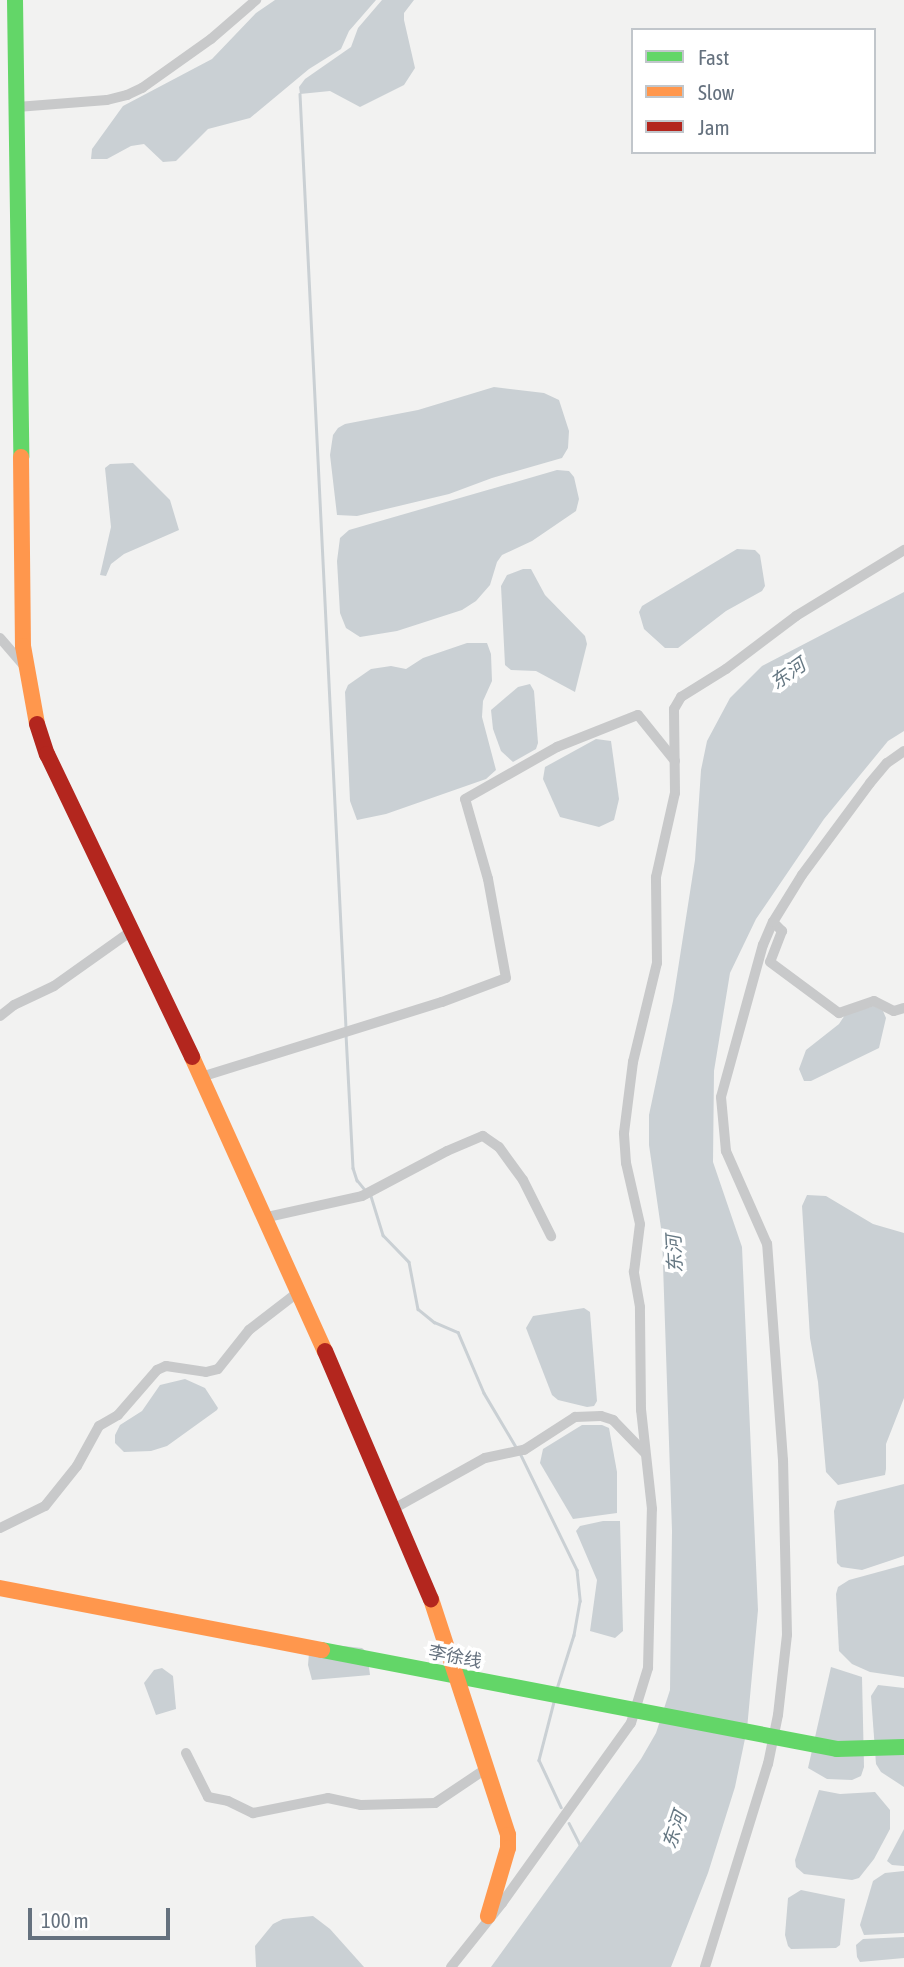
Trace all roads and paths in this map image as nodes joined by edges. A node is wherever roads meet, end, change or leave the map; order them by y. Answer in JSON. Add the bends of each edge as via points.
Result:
{"nodes":[{"id":1,"x":15,"y":0,"type":"edge"},
{"id":2,"x":256,"y":0,"type":"edge"},
{"id":3,"x":16,"y":107,"type":"junction"},
{"id":4,"x":904,"y":550,"type":"edge"},
{"id":5,"x":0,"y":638,"type":"edge"},
{"id":6,"x":25,"y":667,"type":"junction"},
{"id":7,"x":904,"y":751,"type":"edge"},
{"id":8,"x":675,"y":761,"type":"junction"},
{"id":9,"x":773,"y":922,"type":"junction"},
{"id":10,"x":130,"y":932,"type":"junction"},
{"id":11,"x":904,"y":1009,"type":"edge"},
{"id":12,"x":0,"y":1016,"type":"edge"},
{"id":13,"x":201,"y":1077,"type":"junction"},
{"id":14,"x":263,"y":1218,"type":"junction"},
{"id":15,"x":551,"y":1236,"type":"dead end"},
{"id":16,"x":297,"y":1293,"type":"junction"},
{"id":17,"x":647,"y":1455,"type":"junction"},
{"id":18,"x":395,"y":1508,"type":"junction"},
{"id":19,"x":0,"y":1528,"type":"edge"},
{"id":20,"x":0,"y":1588,"type":"edge"},
{"id":21,"x":904,"y":1747,"type":"edge"},
{"id":22,"x":186,"y":1753,"type":"dead end"},
{"id":23,"x":487,"y":1768,"type":"junction"},
{"id":24,"x":488,"y":1916,"type":"junction"},
{"id":25,"x":451,"y":1967,"type":"edge"},
{"id":26,"x":705,"y":1967,"type":"edge"}],
"edges":[{"from":1,"to":3,"type":"street"},
{"from":2,"to":3,"type":"street","via":[[211,38],[127,95]]},
{"from":3,"to":6,"type":"street"},
{"from":4,"to":8,"type":"street","via":[[796,616],[681,697],[674,709]]},
{"from":5,"to":6,"type":"street"},
{"from":6,"to":10,"type":"street","via":[[47,754]]},
{"from":7,"to":9,"type":"street","via":[[870,783]]},
{"from":8,"to":13,"type":"street","via":[[638,715],[557,747],[465,799],[488,879],[506,978]]},
{"from":8,"to":17,"type":"street","via":[[673,810],[655,885],[657,963],[633,1062],[624,1133],[640,1224],[634,1272],[641,1334],[640,1410]]},
{"from":9,"to":11,"type":"street","via":[[782,931],[770,962],[839,1013],[874,1001],[894,1011]]},
{"from":9,"to":26,"type":"street","via":[[726,1073],[720,1115],[730,1164],[767,1244],[783,1460],[786,1654],[768,1764]]},
{"from":10,"to":12,"type":"street","via":[[54,986]]},
{"from":10,"to":13,"type":"street"},
{"from":13,"to":14,"type":"street"},
{"from":14,"to":15,"type":"street","via":[[368,1193],[447,1151],[487,1137],[523,1180]]},
{"from":14,"to":16,"type":"street"},
{"from":16,"to":18,"type":"street"},
{"from":16,"to":19,"type":"street","via":[[249,1330],[218,1369],[206,1372],[166,1366],[157,1370],[118,1415],[99,1426],[77,1466],[45,1506]]},
{"from":17,"to":18,"type":"street","via":[[607,1417],[575,1417],[524,1450],[485,1458]]},
{"from":17,"to":24,"type":"street","via":[[652,1509],[651,1638],[640,1699],[631,1723],[502,1903]]},
{"from":18,"to":23,"type":"street","via":[[441,1623]]},
{"from":20,"to":21,"type":"street","name":"李徐线","via":[[837,1749]]},
{"from":22,"to":23,"type":"street","via":[[208,1797],[253,1813],[328,1798],[361,1805],[435,1803]]},
{"from":23,"to":24,"type":"street","via":[[508,1848]]},
{"from":24,"to":25,"type":"street"}]}
